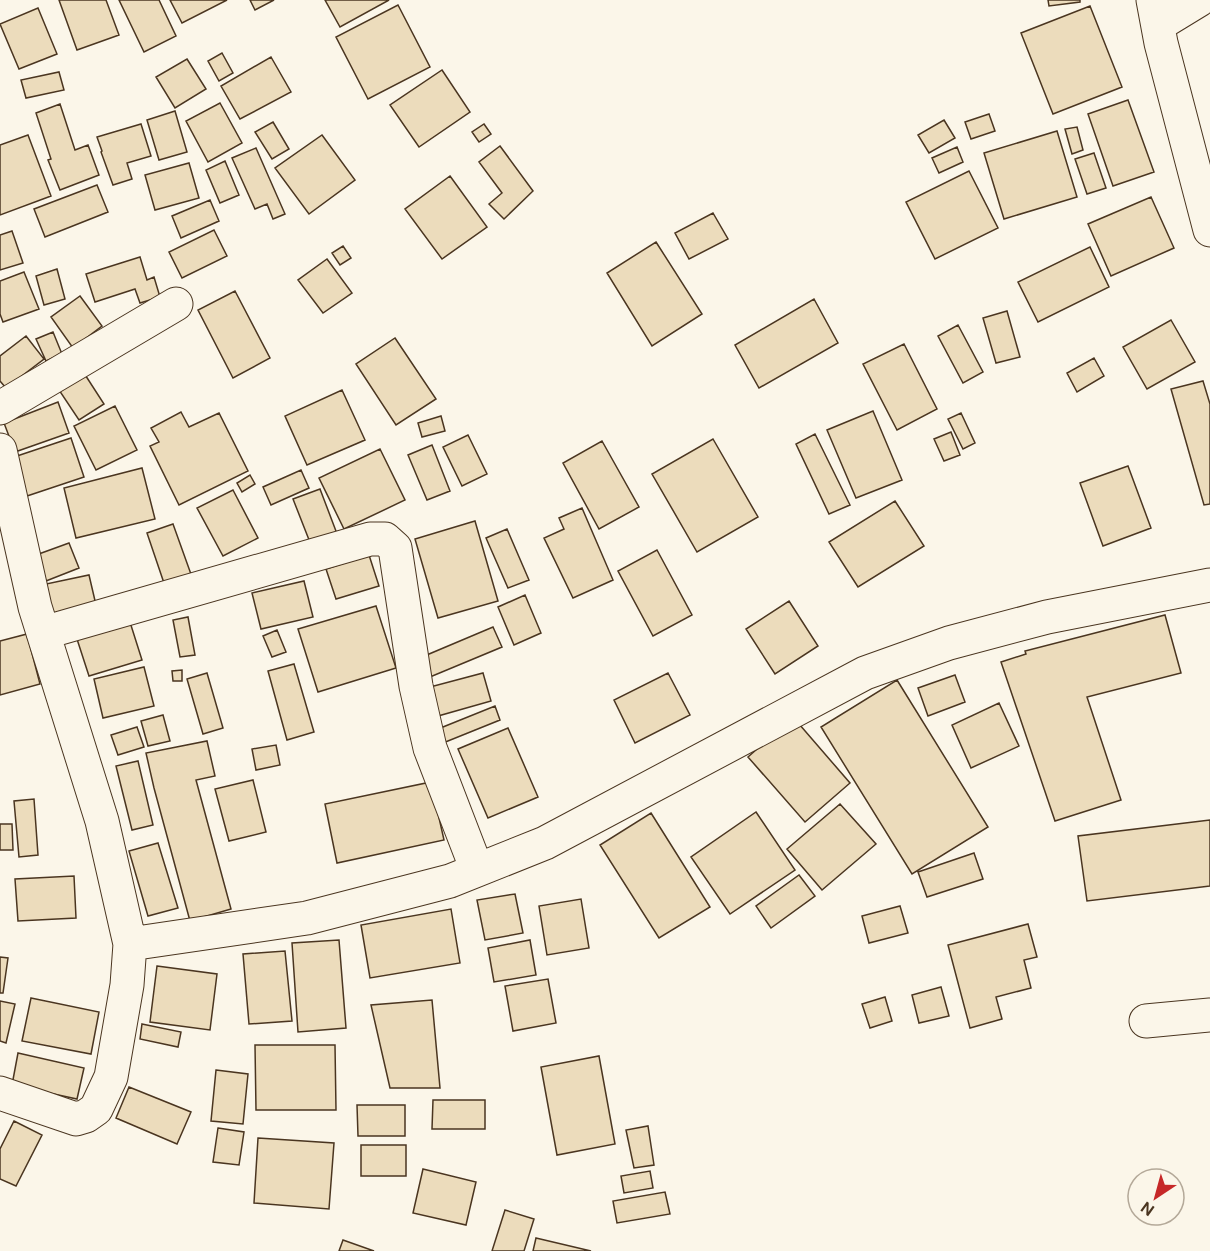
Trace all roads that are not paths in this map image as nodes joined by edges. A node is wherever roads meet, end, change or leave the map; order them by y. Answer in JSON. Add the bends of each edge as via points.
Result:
{"nodes":[{"id":1,"x":1199,"y":0,"type":"edge"},
{"id":2,"x":1156,"y":12,"type":"edge"},
{"id":3,"x":1210,"y":230,"type":"edge"},
{"id":4,"x":176,"y":304,"type":"dead end"},
{"id":5,"x":0,"y":408,"type":"edge"},
{"id":6,"x":0,"y":450,"type":"edge"},
{"id":7,"x":1210,"y":585,"type":"edge"},
{"id":8,"x":43,"y":633,"type":"junction"},
{"id":9,"x":477,"y":870,"type":"junction"},
{"id":10,"x":130,"y":944,"type":"junction"},
{"id":11,"x":1210,"y":1015,"type":"edge"},
{"id":12,"x":1146,"y":1021,"type":"dead end"},
{"id":13,"x":0,"y":1093,"type":"edge"}],
"edges":[{"from":1,"to":2,"type":"street"},
{"from":2,"to":3,"type":"street"},
{"from":4,"to":5,"type":"street"},
{"from":6,"to":8,"type":"street"},
{"from":7,"to":9,"type":"street","via":[[1047,617],[949,643],[865,673],[545,843]]},
{"from":8,"to":9,"type":"street","via":[[370,539],[385,539],[395,548],[416,686],[430,748]]},
{"from":8,"to":10,"type":"street","via":[[102,821]]},
{"from":9,"to":10,"type":"street","via":[[450,881],[307,918]]},
{"from":10,"to":13,"type":"street","via":[[111,1077],[96,1109],[76,1119]]},
{"from":11,"to":12,"type":"street"}]}
